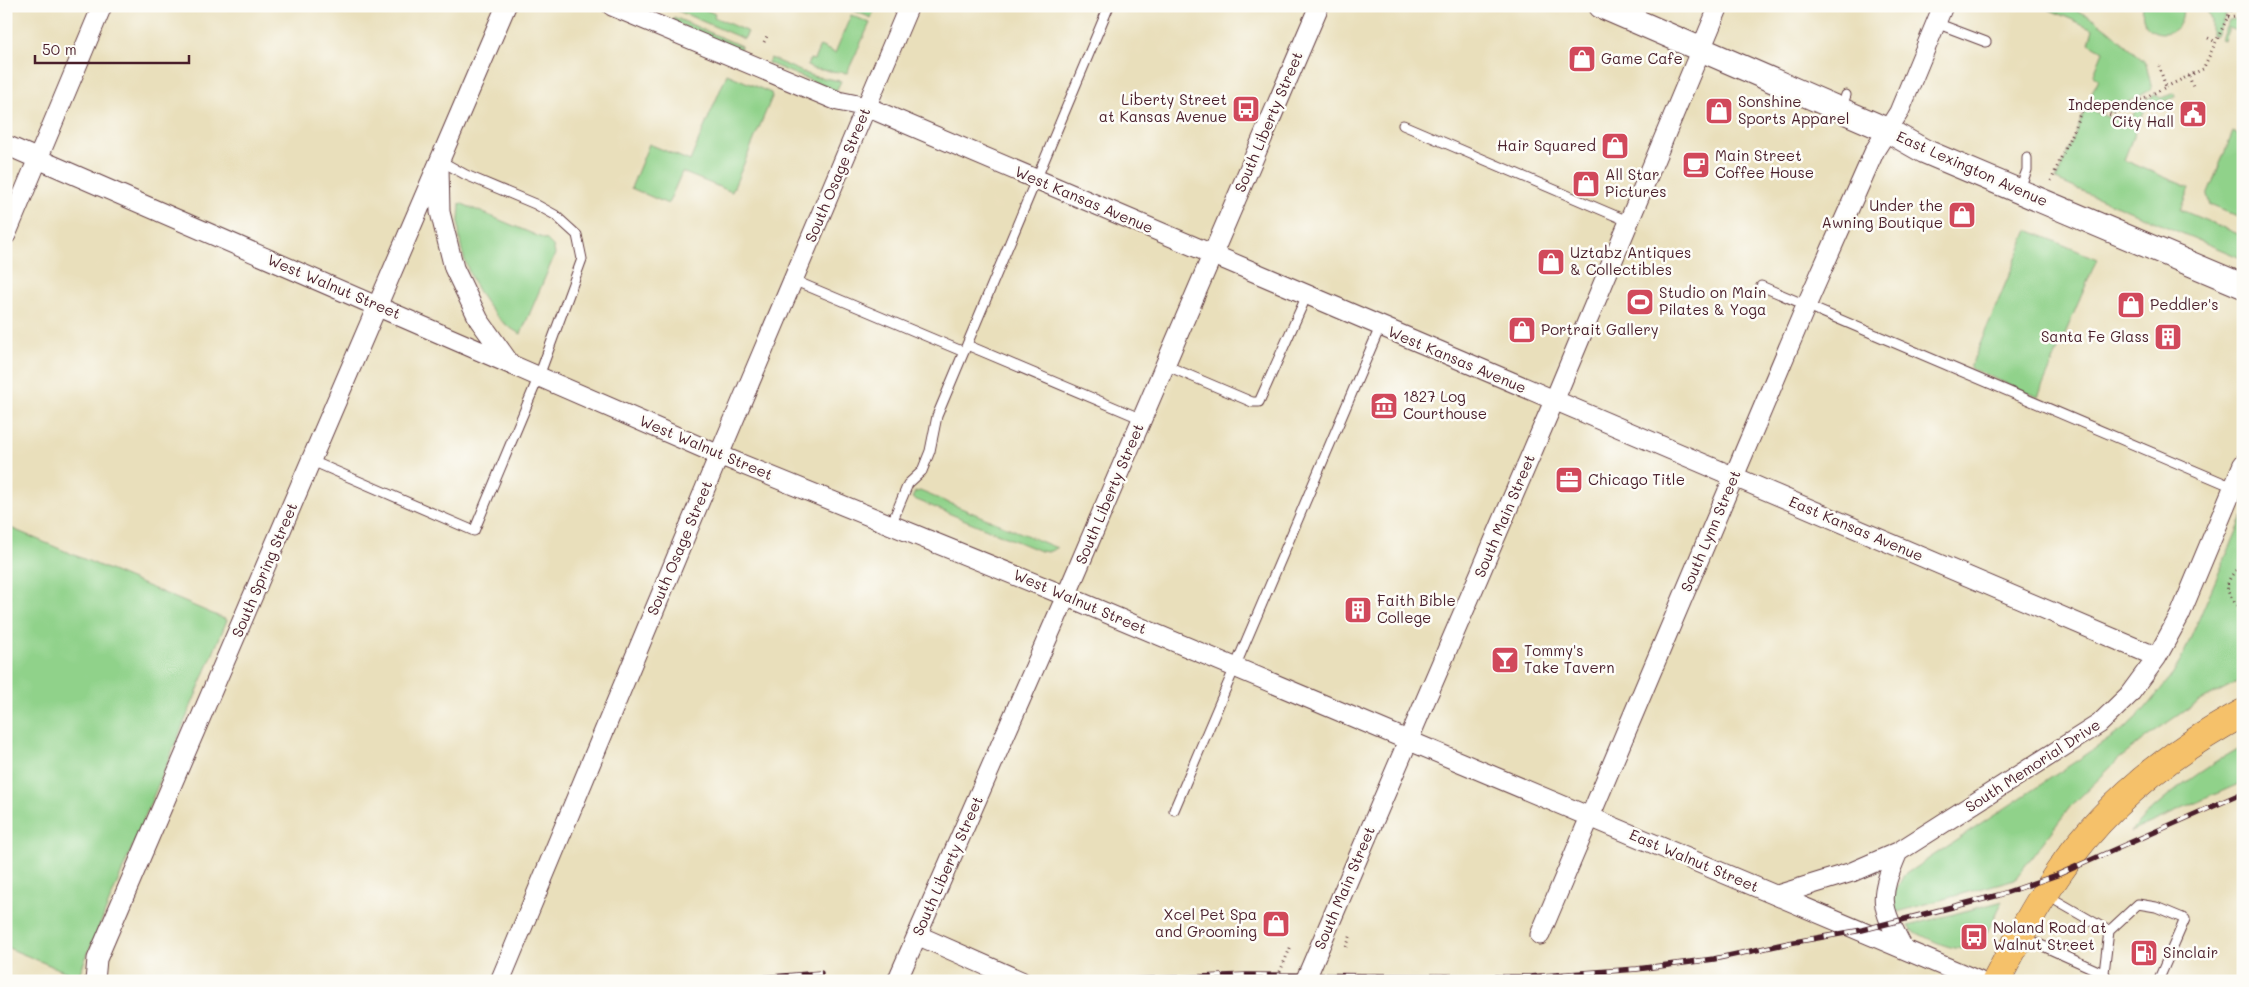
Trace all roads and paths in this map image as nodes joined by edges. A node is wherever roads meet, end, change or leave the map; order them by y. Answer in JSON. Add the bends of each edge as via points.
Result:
{"nodes":[{"id":1,"x":102,"y":6,"type":"edge"},
{"id":2,"x":506,"y":6,"type":"edge"},
{"id":3,"x":612,"y":6,"type":"edge"},
{"id":4,"x":909,"y":6,"type":"edge"},
{"id":5,"x":1109,"y":6,"type":"edge"},
{"id":6,"x":1319,"y":6,"type":"edge"},
{"id":7,"x":1601,"y":6,"type":"edge"},
{"id":8,"x":1719,"y":6,"type":"edge"},
{"id":9,"x":2233,"y":6,"type":"edge"},
{"id":10,"x":1940,"y":15,"type":"edge"},
{"id":11,"x":2243,"y":15,"type":"edge"},
{"id":12,"x":2228,"y":17,"type":"junction"},
{"id":13,"x":766,"y":36,"type":"dead end"},
{"id":14,"x":2208,"y":38,"type":"dead end"},
{"id":15,"x":764,"y":42,"type":"dead end"},
{"id":16,"x":1986,"y":42,"type":"dead end"},
{"id":17,"x":2216,"y":42,"type":"junction"},
{"id":18,"x":1702,"y":50,"type":"junction"},
{"id":19,"x":2159,"y":66,"type":"dead end"},
{"id":20,"x":2189,"y":76,"type":"junction"},
{"id":21,"x":2166,"y":87,"type":"junction"},
{"id":22,"x":2193,"y":87,"type":"dead end"},
{"id":23,"x":867,"y":107,"type":"junction"},
{"id":24,"x":1403,"y":125,"type":"dead end"},
{"id":25,"x":1887,"y":130,"type":"junction"},
{"id":26,"x":6,"y":145,"type":"edge"},
{"id":27,"x":38,"y":158,"type":"junction"},
{"id":28,"x":2027,"y":158,"type":"dead end"},
{"id":29,"x":439,"y":159,"type":"junction"},
{"id":30,"x":1037,"y":180,"type":"junction"},
{"id":31,"x":2051,"y":182,"type":"dead end"},
{"id":32,"x":2019,"y":191,"type":"junction"},
{"id":33,"x":1630,"y":222,"type":"junction"},
{"id":34,"x":6,"y":235,"type":"edge"},
{"id":35,"x":1212,"y":254,"type":"junction"},
{"id":36,"x":793,"y":280,"type":"junction"},
{"id":37,"x":1761,"y":286,"type":"dead end"},
{"id":38,"x":2243,"y":286,"type":"edge"},
{"id":39,"x":1306,"y":295,"type":"junction"},
{"id":40,"x":1806,"y":306,"type":"junction"},
{"id":41,"x":378,"y":307,"type":"junction"},
{"id":42,"x":1380,"y":327,"type":"junction"},
{"id":43,"x":966,"y":348,"type":"junction"},
{"id":44,"x":510,"y":363,"type":"junction"},
{"id":45,"x":1165,"y":365,"type":"junction"},
{"id":46,"x":539,"y":376,"type":"junction"},
{"id":47,"x":1554,"y":401,"type":"junction"},
{"id":48,"x":1142,"y":419,"type":"junction"},
{"id":49,"x":719,"y":455,"type":"junction"},
{"id":50,"x":312,"y":461,"type":"junction"},
{"id":51,"x":2243,"y":464,"type":"edge"},
{"id":52,"x":1733,"y":477,"type":"junction"},
{"id":53,"x":2234,"y":486,"type":"junction"},
{"id":54,"x":891,"y":525,"type":"junction"},
{"id":55,"x":2243,"y":563,"type":"edge"},
{"id":56,"x":1066,"y":596,"type":"junction"},
{"id":57,"x":2243,"y":610,"type":"edge"},
{"id":58,"x":2157,"y":657,"type":"junction"},
{"id":59,"x":1235,"y":667,"type":"junction"},
{"id":60,"x":2243,"y":713,"type":"edge"},
{"id":61,"x":1409,"y":742,"type":"junction"},
{"id":62,"x":1174,"y":810,"type":"dead end"},
{"id":63,"x":1590,"y":817,"type":"junction"},
{"id":64,"x":1898,"y":852,"type":"junction"},
{"id":65,"x":2045,"y":894,"type":"junction"},
{"id":66,"x":1777,"y":895,"type":"junction"},
{"id":67,"x":2109,"y":931,"type":"junction"},
{"id":68,"x":917,"y":935,"type":"junction"},
{"id":69,"x":1351,"y":935,"type":"dead end"},
{"id":70,"x":1540,"y":935,"type":"dead end"},
{"id":71,"x":2020,"y":936,"type":"junction"},
{"id":72,"x":1291,"y":946,"type":"dead end"},
{"id":73,"x":1346,"y":948,"type":"dead end"},
{"id":74,"x":1903,"y":948,"type":"junction"},
{"id":75,"x":2104,"y":978,"type":"edge"},
{"id":76,"x":95,"y":981,"type":"edge"},
{"id":77,"x":500,"y":981,"type":"edge"},
{"id":78,"x":897,"y":981,"type":"edge"},
{"id":79,"x":1021,"y":981,"type":"edge"},
{"id":80,"x":1276,"y":981,"type":"edge"},
{"id":81,"x":1306,"y":981,"type":"edge"},
{"id":82,"x":1979,"y":981,"type":"edge"},
{"id":83,"x":1996,"y":981,"type":"edge"},
{"id":84,"x":2158,"y":981,"type":"edge"}],
"edges":[{"from":1,"to":27,"type":"street"},
{"from":2,"to":29,"type":"street","name":"South Spring Street"},
{"from":3,"to":23,"type":"street","name":"West Kansas Avenue","via":[[838,101]]},
{"from":4,"to":23,"type":"street","name":"South Osage Street"},
{"from":5,"to":30,"type":"lane"},
{"from":6,"to":35,"type":"street","name":"South Liberty Street"},
{"from":7,"to":18,"type":"street","name":"East Lexington Avenue"},
{"from":8,"to":18,"type":"street","name":"South Main Street"},
{"from":9,"to":12,"type":"path"},
{"from":10,"to":16,"type":"lane"},
{"from":10,"to":25,"type":"street","name":"South Lynn Street","via":[[1899,112]]},
{"from":11,"to":12,"type":"path"},
{"from":12,"to":17,"type":"path"},
{"from":13,"to":15,"type":"path"},
{"from":14,"to":17,"type":"path"},
{"from":17,"to":20,"type":"path","via":[[2203,69]]},
{"from":18,"to":25,"type":"street","name":"East Lexington Avenue","via":[[1843,102]]},
{"from":18,"to":33,"type":"street","name":"South Main Street"},
{"from":19,"to":21,"type":"path"},
{"from":20,"to":21,"type":"path"},
{"from":20,"to":22,"type":"path"},
{"from":21,"to":31,"type":"path","via":[[2111,115],[2084,105]]},
{"from":23,"to":30,"type":"street","name":"West Kansas Avenue"},
{"from":23,"to":36,"type":"street","name":"South Osage Street"},
{"from":24,"to":33,"type":"lane"},
{"from":25,"to":32,"type":"street","name":"East Lexington Avenue","via":[[1924,151]]},
{"from":25,"to":40,"type":"street","name":"South Lynn Street","via":[[1875,150]]},
{"from":26,"to":27,"type":"street","name":"West Walnut Street"},
{"from":27,"to":34,"type":"street"},
{"from":27,"to":41,"type":"street","name":"West Walnut Street"},
{"from":28,"to":32,"type":"lane","via":[[2027,170]]},
{"from":29,"to":41,"type":"street","name":"South Spring Street"},
{"from":29,"to":44,"type":"street","name":"South Spring Street","via":[[440,212],[454,268],[479,320]]},
{"from":29,"to":46,"type":"lane","via":[[466,175],[555,215],[577,235],[582,259]]},
{"from":30,"to":35,"type":"street","name":"West Kansas Avenue"},
{"from":30,"to":43,"type":"lane"},
{"from":32,"to":38,"type":"street","name":"East Lexington Avenue"},
{"from":33,"to":47,"type":"street","name":"South Main Street"},
{"from":35,"to":39,"type":"street","name":"West Kansas Avenue"},
{"from":35,"to":45,"type":"street","name":"South Liberty Street"},
{"from":36,"to":43,"type":"lane"},
{"from":36,"to":49,"type":"street","name":"South Osage Street"},
{"from":37,"to":40,"type":"lane"},
{"from":39,"to":42,"type":"street","name":"West Kansas Avenue"},
{"from":39,"to":45,"type":"lane","via":[[1259,402],[1252,402]]},
{"from":40,"to":52,"type":"street","name":"South Lynn Street"},
{"from":40,"to":53,"type":"lane"},
{"from":41,"to":44,"type":"street","name":"West Walnut Street"},
{"from":41,"to":50,"type":"street","name":"South Spring Street"},
{"from":42,"to":47,"type":"street","name":"West Kansas Avenue"},
{"from":42,"to":59,"type":"lane"},
{"from":43,"to":48,"type":"lane"},
{"from":43,"to":54,"type":"lane","via":[[937,416],[930,451],[922,470],[908,484]]},
{"from":44,"to":46,"type":"street","name":"West Walnut Street"},
{"from":45,"to":48,"type":"street","name":"South Liberty Street"},
{"from":46,"to":49,"type":"street","name":"West Walnut Street"},
{"from":46,"to":50,"type":"lane","via":[[474,531]]},
{"from":47,"to":52,"type":"street","name":"East Kansas Avenue"},
{"from":47,"to":61,"type":"street","name":"South Main Street"},
{"from":48,"to":56,"type":"street","name":"South Liberty Street"},
{"from":49,"to":54,"type":"street","name":"West Walnut Street"},
{"from":49,"to":77,"type":"street","name":"South Osage Street"},
{"from":50,"to":76,"type":"street","name":"South Spring Street","via":[[97,959]]},
{"from":51,"to":53,"type":"street","name":"South Memorial Drive"},
{"from":52,"to":58,"type":"street","name":"East Kansas Avenue"},
{"from":52,"to":63,"type":"street","name":"South Lynn Street"},
{"from":53,"to":58,"type":"street","name":"South Memorial Drive","via":[[2180,615]]},
{"from":54,"to":56,"type":"street","name":"West Walnut Street"},
{"from":55,"to":57,"type":"path","via":[[2230,576],[2228,588],[2229,596]]},
{"from":56,"to":59,"type":"street","name":"West Walnut Street"},
{"from":56,"to":68,"type":"street","name":"South Liberty Street"},
{"from":58,"to":64,"type":"street","name":"South Memorial Drive","via":[[2129,695],[2099,724]]},
{"from":59,"to":61,"type":"street","name":"West Walnut Street"},
{"from":59,"to":62,"type":"lane"},
{"from":60,"to":65,"type":"main road","via":[[2177,753],[2139,784],[2082,842]]},
{"from":61,"to":63,"type":"street","name":"East Walnut Street"},
{"from":61,"to":81,"type":"street","name":"South Main Street","bridge":true},
{"from":63,"to":66,"type":"street","name":"East Walnut Street"},
{"from":63,"to":70,"type":"street","name":"South Lynn Street"},
{"from":64,"to":66,"type":"street","name":"South Memorial Drive","via":[[1852,872]]},
{"from":64,"to":74,"type":"street","via":[[1886,880],[1883,903]]},
{"from":65,"to":67,"type":"lane"},
{"from":65,"to":71,"type":"main road"},
{"from":66,"to":74,"type":"street","name":"East Walnut Street"},
{"from":67,"to":75,"type":"lane"},
{"from":67,"to":84,"type":"lane","via":[[2138,904],[2156,907],[2185,919]]},
{"from":68,"to":78,"type":"street","name":"South Liberty Street"},
{"from":68,"to":79,"type":"street"},
{"from":69,"to":73,"type":"path"},
{"from":71,"to":75,"type":"lane"},
{"from":71,"to":83,"type":"main road"},
{"from":72,"to":80,"type":"path","bridge":true},
{"from":74,"to":82,"type":"street","name":"East Walnut Street"}]}
